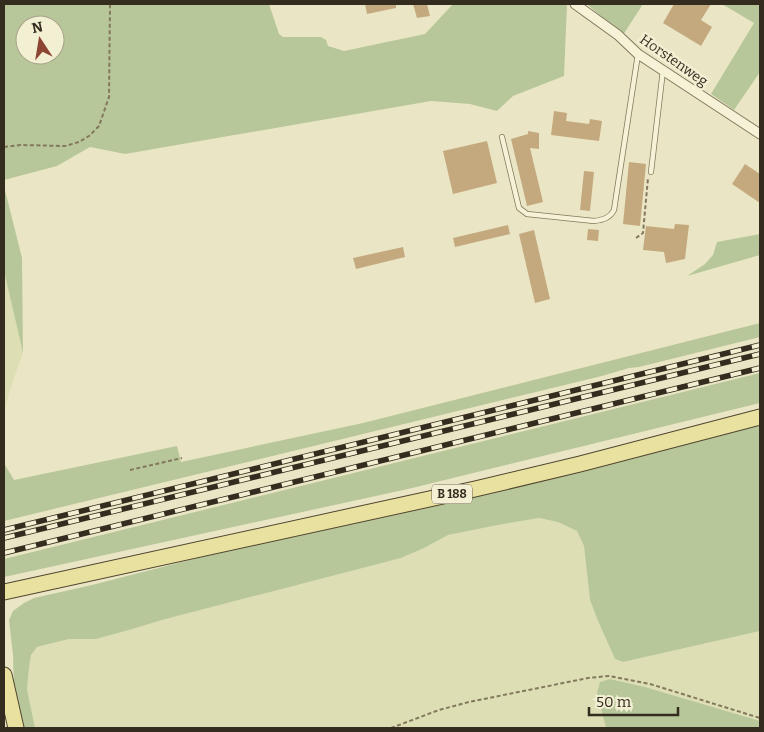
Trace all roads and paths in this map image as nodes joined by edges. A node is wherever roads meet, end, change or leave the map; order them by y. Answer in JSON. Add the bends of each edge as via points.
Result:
{"nodes":[{"id":1,"x":110,"y":4,"type":"edge"},
{"id":2,"x":575,"y":4,"type":"edge"},
{"id":3,"x":638,"y":54,"type":"junction"},
{"id":4,"x":663,"y":70,"type":"junction"},
{"id":5,"x":760,"y":134,"type":"edge"},
{"id":6,"x":502,"y":137,"type":"dead end"},
{"id":7,"x":4,"y":147,"type":"edge"},
{"id":8,"x":651,"y":172,"type":"joint"},
{"id":9,"x":636,"y":238,"type":"dead end"},
{"id":10,"x":760,"y":417,"type":"edge"},
{"id":11,"x":182,"y":458,"type":"dead end"},
{"id":12,"x":130,"y":470,"type":"dead end"},
{"id":13,"x":4,"y":592,"type":"edge"},
{"id":14,"x":4,"y":675,"type":"edge"},
{"id":15,"x":760,"y":718,"type":"edge"},
{"id":16,"x":16,"y":728,"type":"edge"},
{"id":17,"x":391,"y":728,"type":"edge"}],
"edges":[{"from":1,"to":7,"type":"path","via":[[109,97],[99,126],[79,142],[65,146]]},
{"from":2,"to":3,"type":"street","name":"Horstenweg"},
{"from":3,"to":4,"type":"street","name":"Horstenweg"},
{"from":3,"to":6,"type":"lane","via":[[614,210],[609,217],[594,222],[527,214],[519,208]]},
{"from":4,"to":5,"type":"street","name":"Horstenweg"},
{"from":4,"to":8,"type":"lane"},
{"from":8,"to":9,"type":"path","via":[[643,233]]},
{"from":10,"to":13,"type":"main road","number":"B 188","via":[[475,489]]},
{"from":11,"to":12,"type":"path"},
{"from":14,"to":16,"type":"main road"},
{"from":15,"to":17,"type":"path","via":[[650,684],[609,676],[469,702]]}]}
